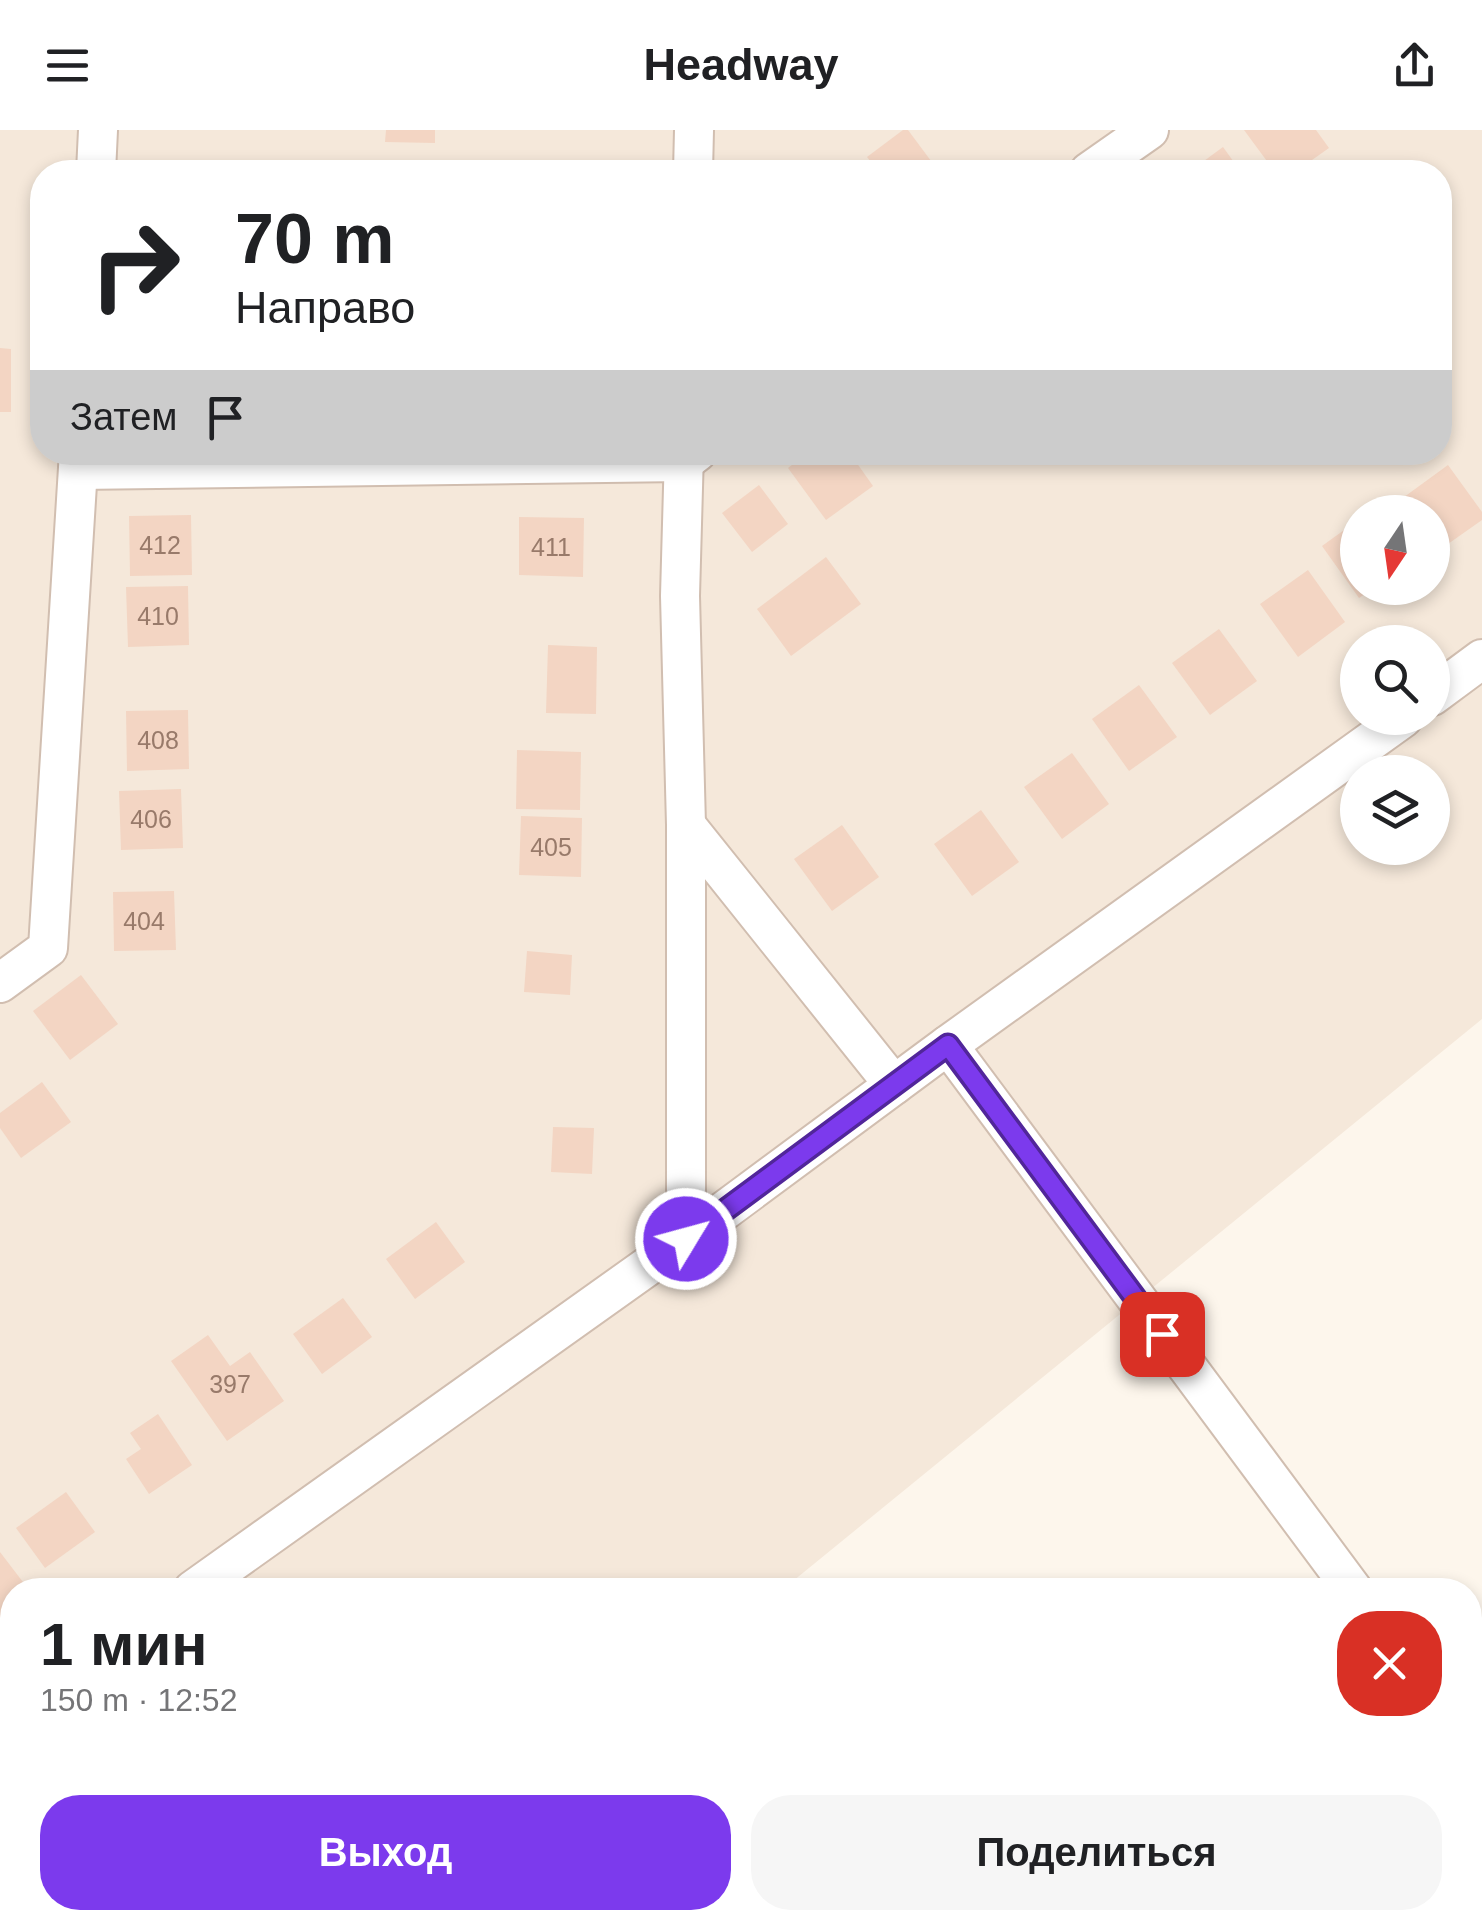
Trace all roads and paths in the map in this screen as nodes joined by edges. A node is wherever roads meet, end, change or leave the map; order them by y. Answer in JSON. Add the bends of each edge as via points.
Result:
{"nodes":[{"id":1,"x":98,"y":130,"type":"edge"},
{"id":2,"x":694,"y":130,"type":"edge"},
{"id":3,"x":1148,"y":130,"type":"edge"},
{"id":4,"x":97,"y":160,"type":"edge"},
{"id":5,"x":693,"y":160,"type":"edge"},
{"id":6,"x":1106,"y":160,"type":"edge"},
{"id":7,"x":78,"y":465,"type":"edge"},
{"id":8,"x":687,"y":465,"type":"edge"},
{"id":9,"x":1482,"y":659,"type":"edge"},
{"id":10,"x":1450,"y":683,"type":"edge"},
{"id":11,"x":1379,"y":735,"type":"edge"},
{"id":12,"x":686,"y":825,"type":"junction"},
{"id":13,"x":0,"y":984,"type":"edge"},
{"id":14,"x":948,"y":1045,"type":"junction"},
{"id":15,"x":894,"y":1085,"type":"junction"},
{"id":16,"x":686,"y":1239,"type":"junction"},
{"id":17,"x":210,"y":1578,"type":"edge"},
{"id":18,"x":1344,"y":1578,"type":"edge"}],
"edges":[{"from":1,"to":4,"type":"street"},
{"from":2,"to":5,"type":"street"},
{"from":3,"to":6,"type":"street"},
{"from":7,"to":13,"type":"street","via":[[48,948]]},
{"from":8,"to":12,"type":"street","via":[[680,596]]},
{"from":9,"to":10,"type":"street"},
{"from":11,"to":14,"type":"street"},
{"from":12,"to":15,"type":"street"},
{"from":12,"to":16,"type":"street"},
{"from":14,"to":15,"type":"street"},
{"from":14,"to":18,"type":"street"},
{"from":15,"to":16,"type":"street"},
{"from":16,"to":17,"type":"street"}]}
